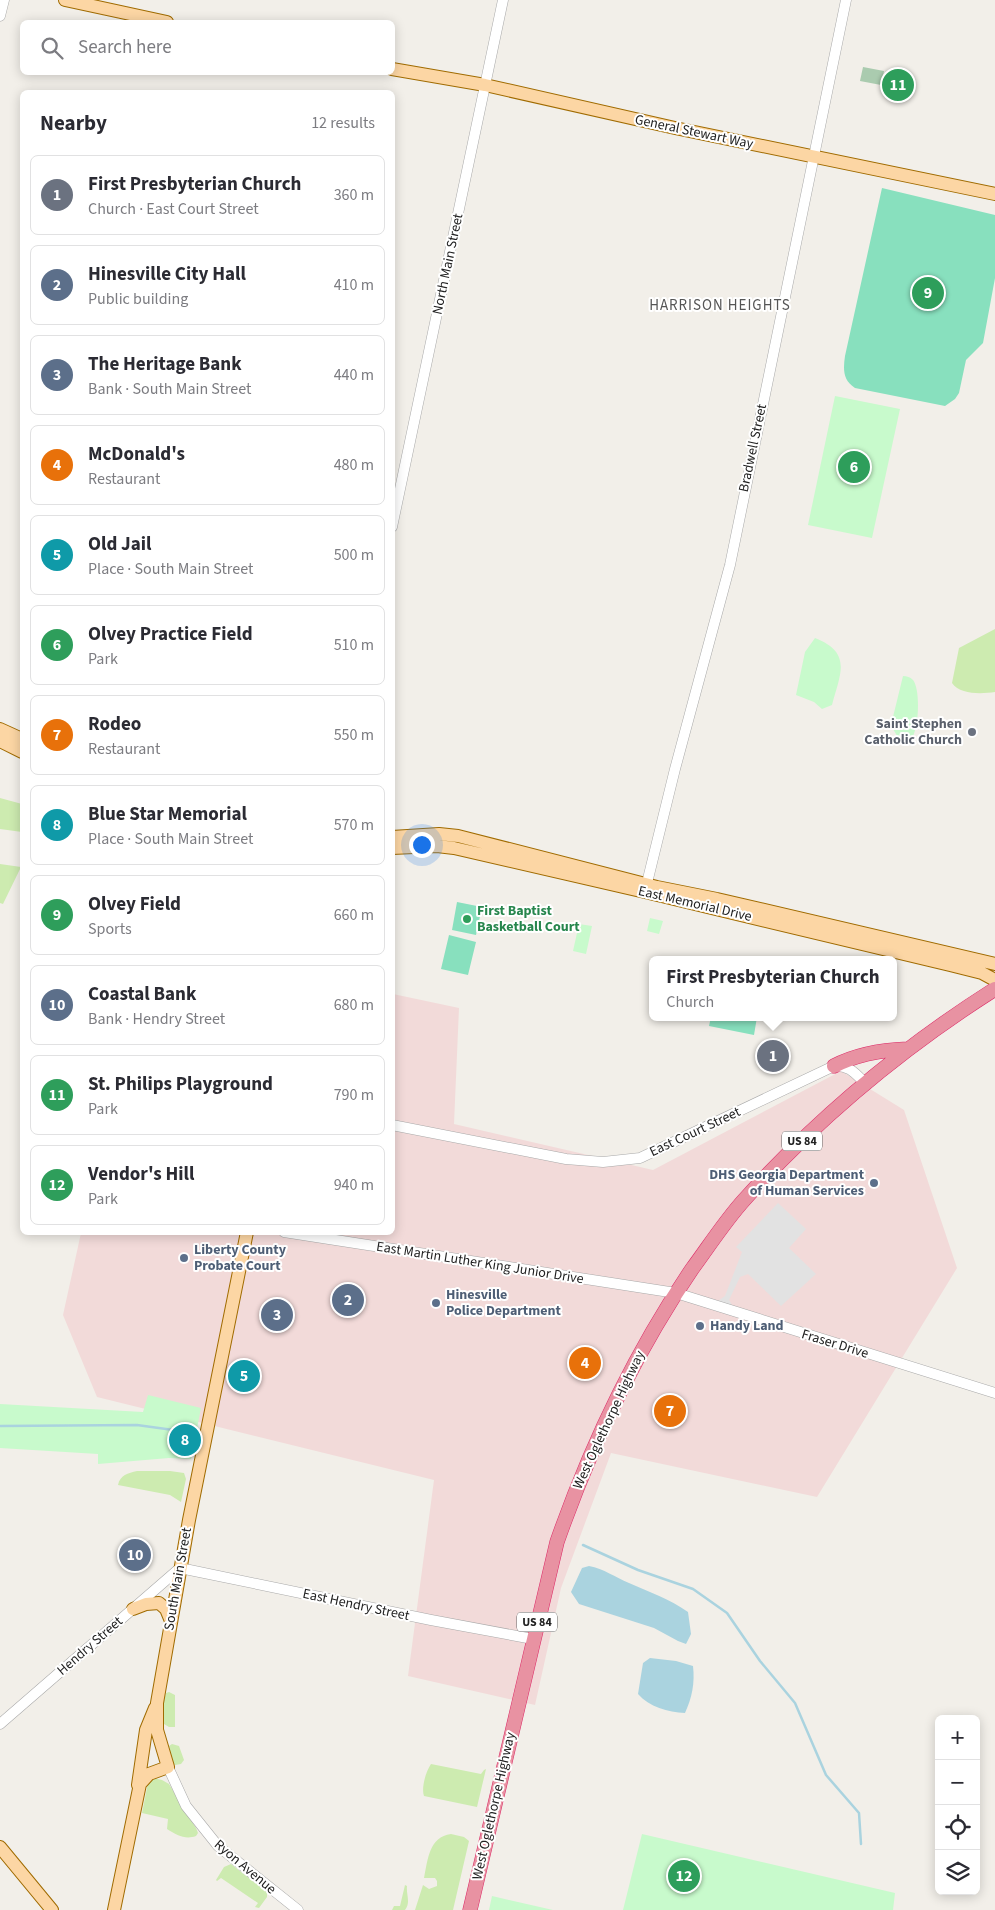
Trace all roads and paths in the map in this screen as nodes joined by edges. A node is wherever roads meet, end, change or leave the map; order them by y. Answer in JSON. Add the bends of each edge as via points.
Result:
{"nodes":[{"id":1,"x":4,"y":0,"type":"edge"},
{"id":2,"x":64,"y":0,"type":"edge"},
{"id":3,"x":503,"y":0,"type":"edge"},
{"id":4,"x":846,"y":0,"type":"edge"},
{"id":5,"x":0,"y":16,"type":"edge"},
{"id":6,"x":158,"y":20,"type":"edge"},
{"id":7,"x":395,"y":70,"type":"edge"},
{"id":8,"x":485,"y":85,"type":"junction"},
{"id":9,"x":814,"y":157,"type":"junction"},
{"id":10,"x":995,"y":194,"type":"edge"},
{"id":11,"x":395,"y":513,"type":"edge"},
{"id":12,"x":0,"y":729,"type":"edge"},
{"id":13,"x":20,"y":738,"type":"edge"},
{"id":14,"x":0,"y":741,"type":"edge"},
{"id":15,"x":20,"y":751,"type":"edge"},
{"id":16,"x":395,"y":837,"type":"edge"},
{"id":17,"x":395,"y":848,"type":"edge"},
{"id":18,"x":646,"y":887,"type":"junction"},
{"id":19,"x":995,"y":964,"type":"edge"},
{"id":20,"x":995,"y":980,"type":"edge"},
{"id":21,"x":995,"y":989,"type":"edge"},
{"id":22,"x":907,"y":1049,"type":"junction"},
{"id":23,"x":834,"y":1066,"type":"junction"},
{"id":24,"x":865,"y":1083,"type":"junction"},
{"id":25,"x":395,"y":1125,"type":"edge"},
{"id":26,"x":246,"y":1235,"type":"edge"},
{"id":27,"x":303,"y":1235,"type":"edge"},
{"id":28,"x":676,"y":1293,"type":"junction"},
{"id":29,"x":995,"y":1394,"type":"edge"},
{"id":30,"x":180,"y":1568,"type":"junction"},
{"id":31,"x":133,"y":1609,"type":"junction"},
{"id":32,"x":171,"y":1622,"type":"junction"},
{"id":33,"x":533,"y":1639,"type":"junction"},
{"id":34,"x":157,"y":1703,"type":"junction"},
{"id":35,"x":0,"y":1724,"type":"edge"},
{"id":36,"x":168,"y":1768,"type":"junction"},
{"id":37,"x":137,"y":1793,"type":"junction"},
{"id":38,"x":0,"y":1847,"type":"edge"},
{"id":39,"x":52,"y":1910,"type":"edge"},
{"id":40,"x":114,"y":1910,"type":"edge"},
{"id":41,"x":298,"y":1910,"type":"edge"},
{"id":42,"x":470,"y":1910,"type":"edge"}],
"edges":[{"from":1,"to":5,"type":"street"},
{"from":2,"to":6,"type":"main road"},
{"from":3,"to":8,"type":"street","name":"North Main Street"},
{"from":4,"to":9,"type":"street","name":"Bradwell Street"},
{"from":7,"to":8,"type":"main road","name":"General Stewart Way"},
{"from":8,"to":9,"type":"main road","name":"General Stewart Way"},
{"from":8,"to":11,"type":"street","name":"North Main Street"},
{"from":9,"to":10,"type":"main road","name":"General Stewart Way"},
{"from":9,"to":18,"type":"street","name":"Bradwell Street","via":[[730,565]]},
{"from":12,"to":13,"type":"main road"},
{"from":14,"to":15,"type":"main road"},
{"from":16,"to":18,"type":"main road","name":"East Memorial Drive","via":[[458,836]]},
{"from":17,"to":18,"type":"main road","name":"East Memorial Drive","via":[[454,848]]},
{"from":18,"to":19,"type":"main road","name":"East Memorial Drive","via":[[717,899]]},
{"from":18,"to":20,"type":"main road","name":"East Memorial Drive","via":[[982,973]]},
{"from":21,"to":22,"type":"highway","number":"US 84"},
{"from":22,"to":23,"type":"highway","via":[[869,1053],[848,1058]]},
{"from":22,"to":24,"type":"highway","name":"West Oglethorpe Highway","number":"US 84"},
{"from":23,"to":24,"type":"street","via":[[849,1068]]},
{"from":23,"to":25,"type":"street","name":"East Court Street","via":[[640,1158],[603,1162],[566,1160]]},
{"from":24,"to":28,"type":"highway","name":"West Oglethorpe Highway","number":"US 84","via":[[803,1139],[744,1200]]},
{"from":26,"to":30,"type":"main road","name":"South Main Street"},
{"from":27,"to":28,"type":"street","name":"East Martin Luther King Junior Drive"},
{"from":28,"to":29,"type":"street","name":"Fraser Drive"},
{"from":28,"to":33,"type":"highway","name":"West Oglethorpe Highway","number":"US 84","via":[[632,1366],[576,1486],[557,1542]]},
{"from":30,"to":31,"type":"street","name":"Hendry Street"},
{"from":30,"to":32,"type":"main road","name":"South Main Street"},
{"from":30,"to":33,"type":"street","name":"East Hendry Street"},
{"from":31,"to":32,"type":"main road","via":[[159,1603],[166,1608]]},
{"from":31,"to":35,"type":"street","name":"Hendry Street"},
{"from":32,"to":34,"type":"main road","name":"South Main Street"},
{"from":33,"to":42,"type":"highway","name":"West Oglethorpe Highway","number":"US 84"},
{"from":34,"to":36,"type":"main road","name":"South Main Street","via":[[158,1730]]},
{"from":34,"to":37,"type":"main road","via":[[146,1730]]},
{"from":36,"to":37,"type":"main road","via":[[143,1779]]},
{"from":36,"to":41,"type":"street","name":"Ryon Avenue","via":[[186,1806],[218,1846]]},
{"from":37,"to":40,"type":"main road"},
{"from":38,"to":39,"type":"main road"}]}
